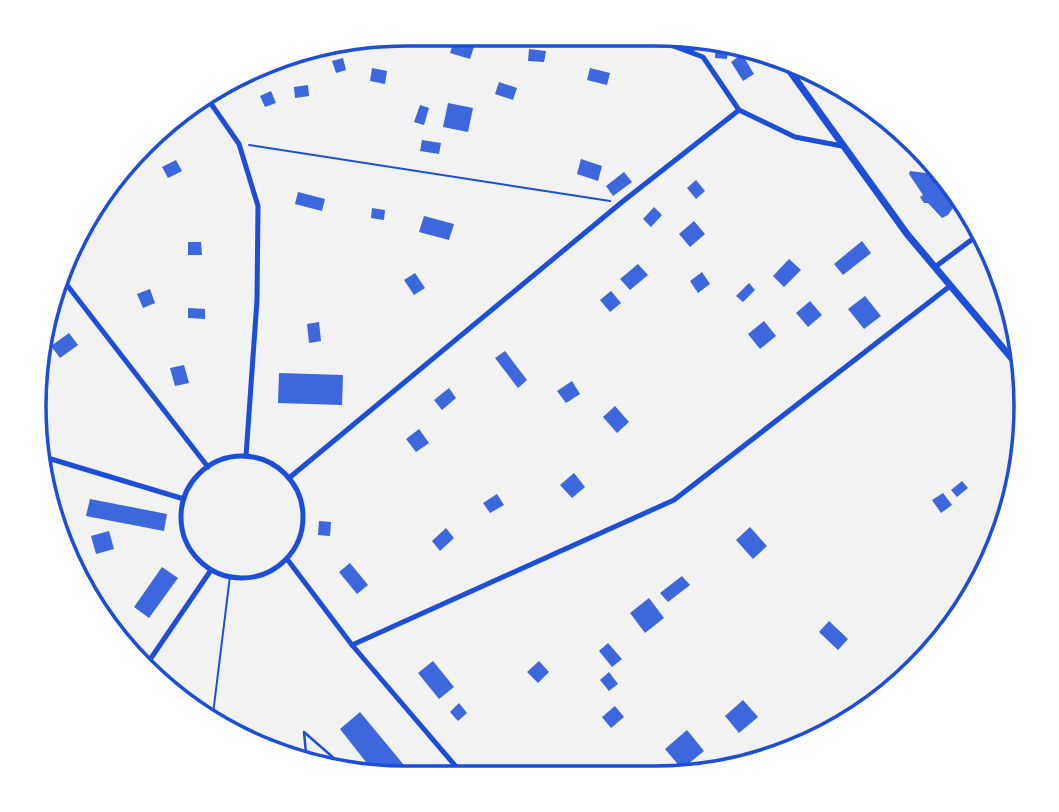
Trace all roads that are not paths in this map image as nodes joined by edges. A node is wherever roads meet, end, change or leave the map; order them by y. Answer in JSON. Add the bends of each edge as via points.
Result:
{"nodes":[{"id":1,"x":673,"y":46,"type":"edge"},
{"id":2,"x":695,"y":48,"type":"edge"},
{"id":3,"x":686,"y":51,"type":"junction"},
{"id":4,"x":791,"y":73,"type":"edge"},
{"id":5,"x":211,"y":103,"type":"edge"},
{"id":6,"x":739,"y":110,"type":"junction"},
{"id":7,"x":842,"y":146,"type":"junction"},
{"id":8,"x":972,"y":239,"type":"edge"},
{"id":9,"x":935,"y":267,"type":"junction"},
{"id":10,"x":67,"y":285,"type":"edge"},
{"id":11,"x":950,"y":286,"type":"junction"},
{"id":12,"x":1010,"y":356,"type":"edge"},
{"id":13,"x":246,"y":456,"type":"junction"},
{"id":14,"x":50,"y":459,"type":"edge"},
{"id":15,"x":208,"y":467,"type":"junction"},
{"id":16,"x":289,"y":478,"type":"junction"},
{"id":17,"x":184,"y":499,"type":"junction"},
{"id":18,"x":287,"y":559,"type":"junction"},
{"id":19,"x":211,"y":570,"type":"junction"},
{"id":20,"x":352,"y":645,"type":"junction"},
{"id":21,"x":150,"y":660,"type":"edge"},
{"id":22,"x":306,"y":752,"type":"edge"},
{"id":23,"x":336,"y":760,"type":"edge"},
{"id":24,"x":455,"y":766,"type":"edge"}],
"edges":[{"from":1,"to":3,"type":"street"},
{"from":2,"to":3,"type":"street"},
{"from":3,"to":6,"type":"street","via":[[703,57]]},
{"from":4,"to":7,"type":"street"},
{"from":5,"to":13,"type":"street","via":[[239,144],[258,206],[257,300]]},
{"from":6,"to":7,"type":"street","via":[[795,137]]},
{"from":6,"to":16,"type":"street"},
{"from":7,"to":9,"type":"street"},
{"from":8,"to":9,"type":"street"},
{"from":9,"to":11,"type":"street"},
{"from":10,"to":15,"type":"street"},
{"from":11,"to":12,"type":"street"},
{"from":11,"to":20,"type":"street","via":[[674,500]]},
{"from":13,"to":15,"type":"street"},
{"from":13,"to":16,"type":"street","via":[[276,467]]},
{"from":14,"to":17,"type":"street"},
{"from":15,"to":17,"type":"street","via":[[192,482]]},
{"from":16,"to":18,"type":"street","via":[[300,496],[303,515],[299,539]]},
{"from":17,"to":19,"type":"street","via":[[184,534],[200,562]]},
{"from":18,"to":19,"type":"street","via":[[270,572],[244,579]]},
{"from":18,"to":20,"type":"street"},
{"from":19,"to":21,"type":"street"},
{"from":20,"to":24,"type":"street"},
{"from":22,"to":23,"type":"lane","via":[[304,732]]}]}
